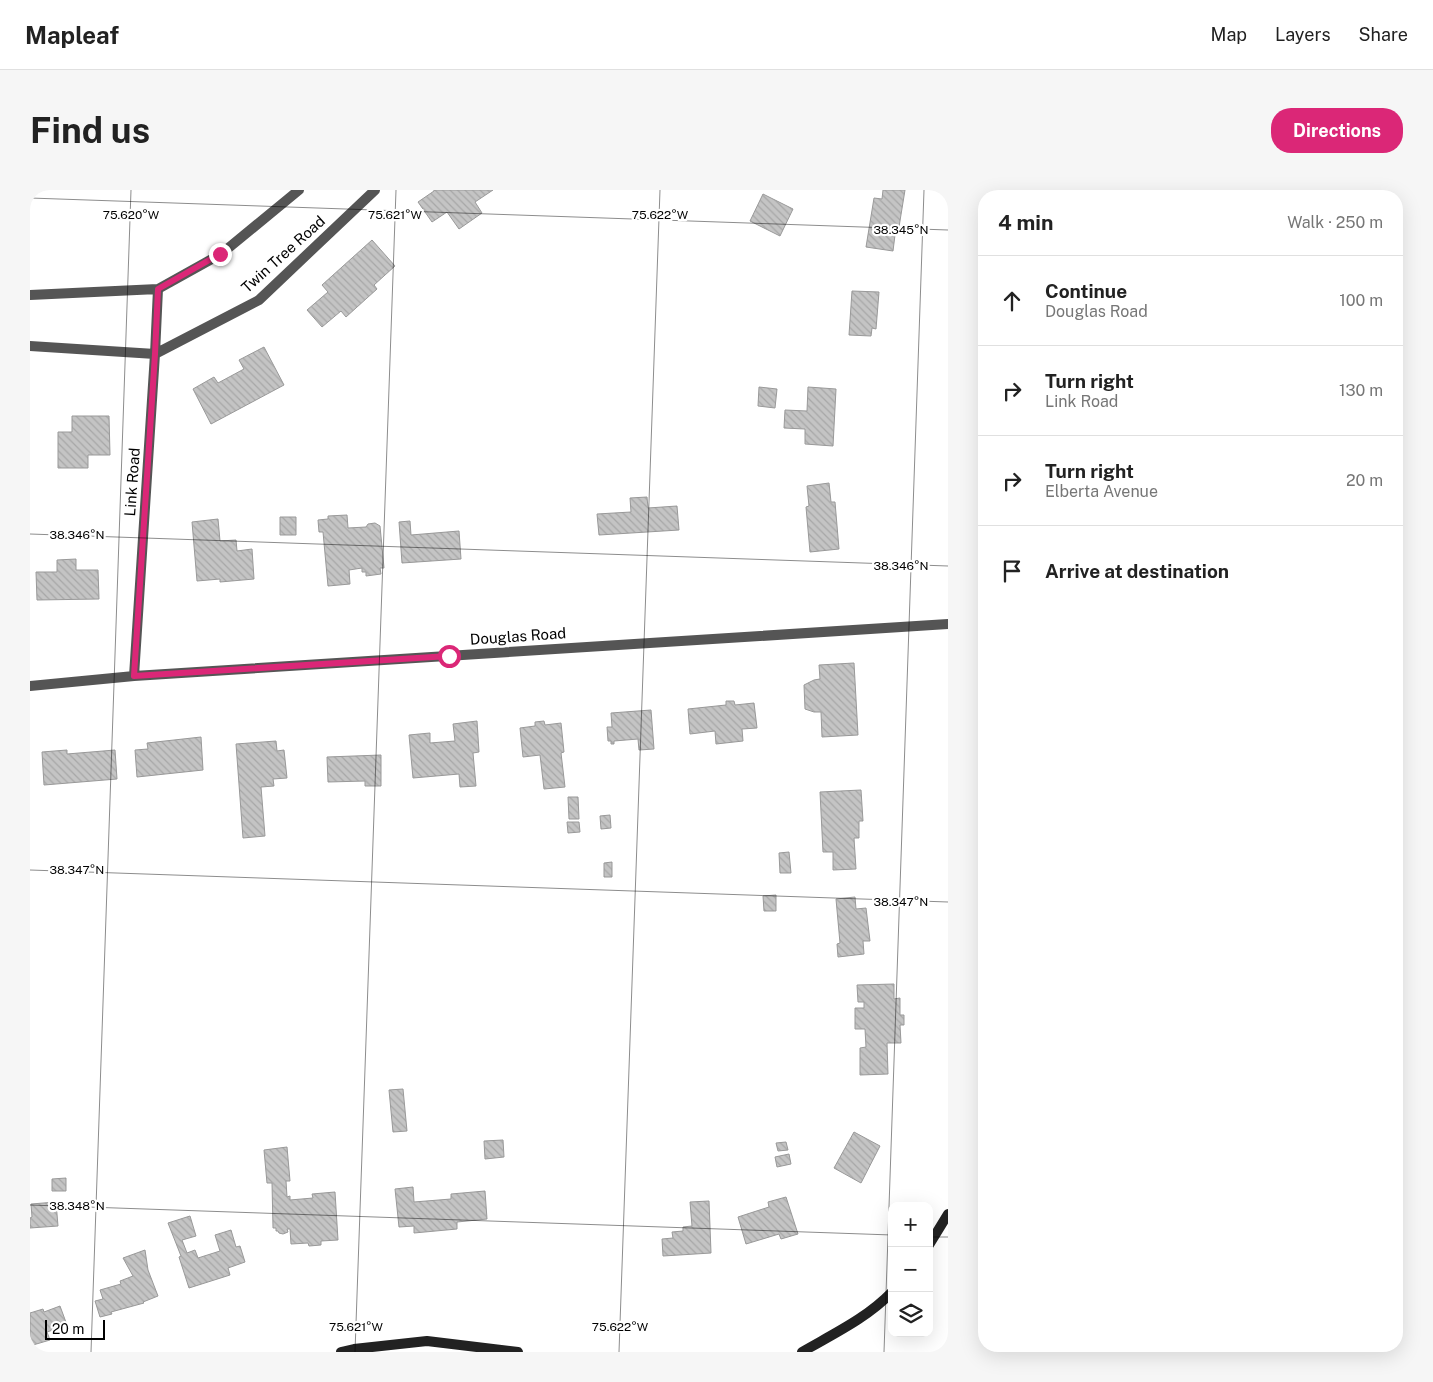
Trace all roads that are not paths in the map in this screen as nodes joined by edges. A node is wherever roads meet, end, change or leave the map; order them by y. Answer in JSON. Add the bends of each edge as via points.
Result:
{"nodes":[{"id":1,"x":299,"y":190,"type":"edge"},
{"id":2,"x":375,"y":190,"type":"edge"},
{"id":3,"x":158,"y":289,"type":"junction"},
{"id":4,"x":30,"y":295,"type":"edge"},
{"id":5,"x":30,"y":346,"type":"edge"},
{"id":6,"x":155,"y":354,"type":"junction"},
{"id":7,"x":948,"y":624,"type":"edge"},
{"id":8,"x":134,"y":676,"type":"junction"},
{"id":9,"x":30,"y":686,"type":"edge"},
{"id":10,"x":948,"y":1214,"type":"edge"},
{"id":11,"x":933,"y":1238,"type":"edge"},
{"id":12,"x":888,"y":1296,"type":"edge"},
{"id":13,"x":341,"y":1352,"type":"edge"},
{"id":14,"x":518,"y":1352,"type":"edge"},
{"id":15,"x":802,"y":1352,"type":"edge"}],
"edges":[{"from":1,"to":3,"type":"street","via":[[220,254]]},
{"from":2,"to":6,"type":"street","name":"Twin Tree Road","via":[[259,300]]},
{"from":3,"to":4,"type":"street"},
{"from":3,"to":6,"type":"street","name":"Link Road"},
{"from":5,"to":6,"type":"street"},
{"from":6,"to":8,"type":"street","name":"Link Road"},
{"from":7,"to":8,"type":"street","name":"Douglas Road"},
{"from":8,"to":9,"type":"street","name":"Douglas Road"},
{"from":10,"to":11,"type":"street"},
{"from":12,"to":15,"type":"street","via":[[879,1306]]},
{"from":13,"to":14,"type":"street","via":[[426,1341]]}]}
